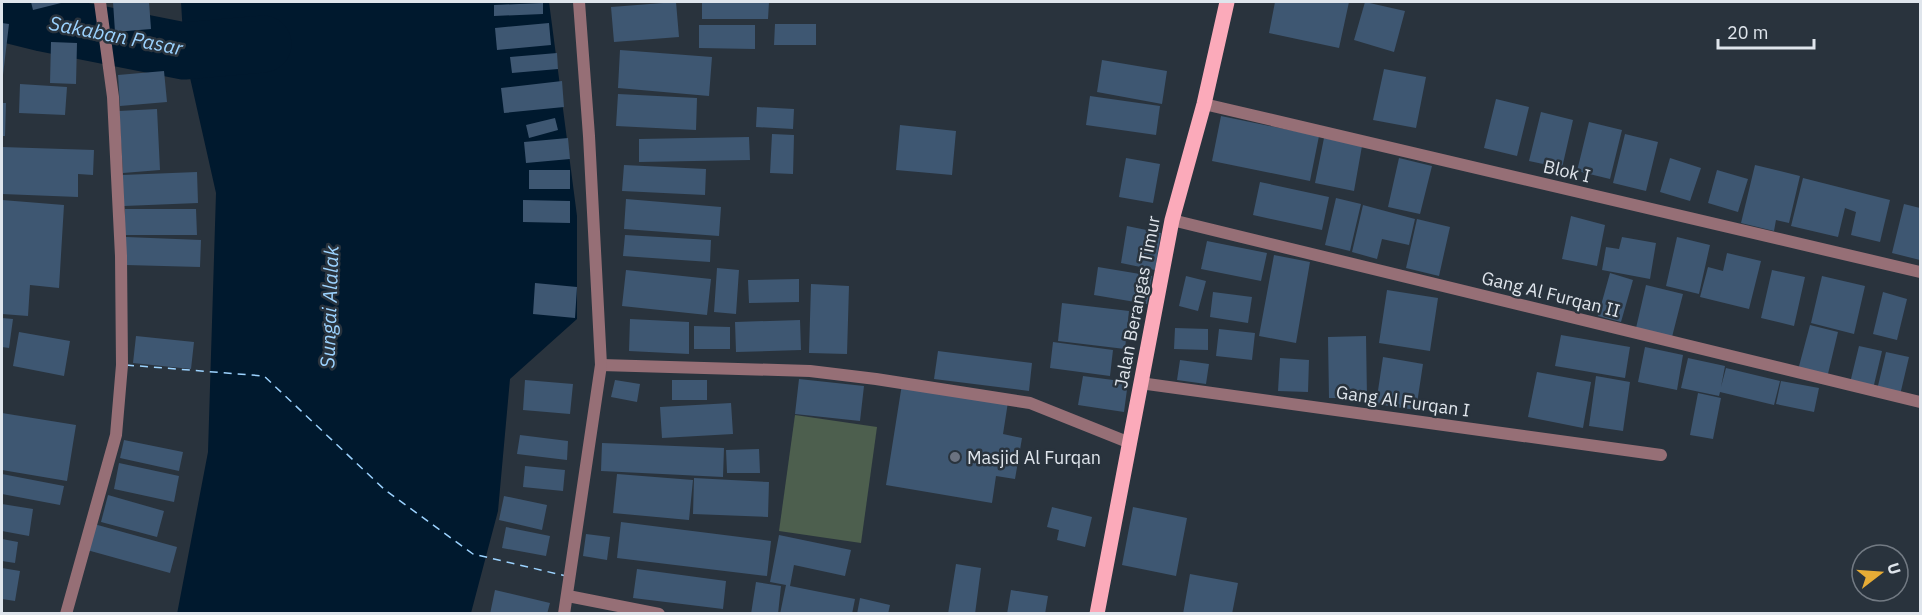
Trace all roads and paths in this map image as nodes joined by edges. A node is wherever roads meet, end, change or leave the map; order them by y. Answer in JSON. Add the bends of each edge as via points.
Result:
{"nodes":[{"id":1,"x":579,"y":2,"type":"edge"},
{"id":2,"x":1227,"y":2,"type":"edge"},
{"id":3,"x":101,"y":6,"type":"edge"},
{"id":4,"x":1204,"y":104,"type":"junction"},
{"id":5,"x":1172,"y":220,"type":"junction"},
{"id":6,"x":1920,"y":272,"type":"edge"},
{"id":7,"x":601,"y":365,"type":"junction"},
{"id":8,"x":1140,"y":382,"type":"junction"},
{"id":9,"x":1920,"y":402,"type":"edge"},
{"id":10,"x":1130,"y":443,"type":"junction"},
{"id":11,"x":1661,"y":455,"type":"dead end"},
{"id":12,"x":567,"y":596,"type":"junction"},
{"id":13,"x":66,"y":614,"type":"edge"},
{"id":14,"x":564,"y":614,"type":"edge"},
{"id":15,"x":659,"y":614,"type":"edge"},
{"id":16,"x":1097,"y":614,"type":"edge"}],
"edges":[{"from":1,"to":7,"type":"street"},
{"from":2,"to":4,"type":"main road","name":"Jalan Berangas Timur"},
{"from":3,"to":13,"type":"street","via":[[112,97],[121,256],[122,365],[116,435]]},
{"from":4,"to":5,"type":"main road","name":"Jalan Berangas Timur"},
{"from":4,"to":6,"type":"street","name":"Blok I"},
{"from":5,"to":8,"type":"main road","name":"Jalan Berangas Timur"},
{"from":5,"to":9,"type":"street","name":"Gang Al Furqan II"},
{"from":7,"to":10,"type":"street","via":[[810,371],[876,379],[1029,402]]},
{"from":7,"to":12,"type":"street"},
{"from":8,"to":10,"type":"main road","name":"Jalan Berangas Timur"},
{"from":8,"to":11,"type":"street","name":"Gang Al Furqan I"},
{"from":10,"to":16,"type":"main road","name":"Jalan Berangas Timur"},
{"from":12,"to":14,"type":"street"},
{"from":12,"to":15,"type":"street"}]}
